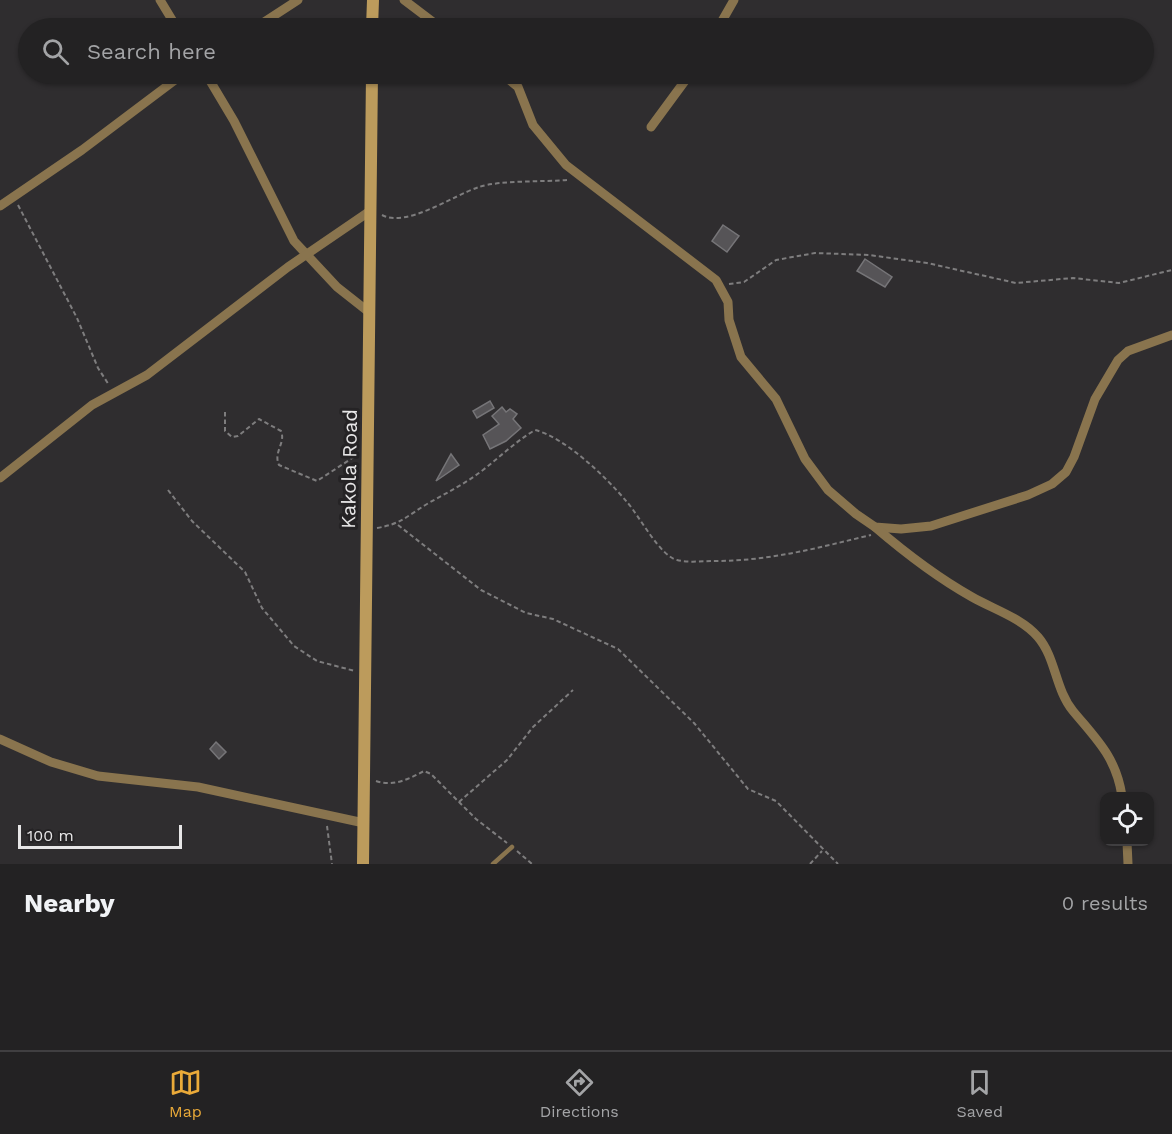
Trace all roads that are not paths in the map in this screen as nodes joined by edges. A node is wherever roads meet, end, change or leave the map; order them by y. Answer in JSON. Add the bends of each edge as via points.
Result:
{"nodes":[{"id":1,"x":160,"y":0,"type":"edge"},
{"id":2,"x":298,"y":0,"type":"edge"},
{"id":3,"x":373,"y":0,"type":"edge"},
{"id":4,"x":404,"y":0,"type":"edge"},
{"id":5,"x":734,"y":0,"type":"edge"},
{"id":6,"x":171,"y":18,"type":"edge"},
{"id":7,"x":270,"y":18,"type":"edge"},
{"id":8,"x":372,"y":18,"type":"edge"},
{"id":9,"x":428,"y":18,"type":"edge"},
{"id":10,"x":724,"y":18,"type":"edge"},
{"id":11,"x":170,"y":84,"type":"edge"},
{"id":12,"x":212,"y":84,"type":"edge"},
{"id":13,"x":372,"y":84,"type":"edge"},
{"id":14,"x":514,"y":84,"type":"edge"},
{"id":15,"x":683,"y":84,"type":"edge"},
{"id":16,"x":651,"y":127,"type":"dead end"},
{"id":17,"x":0,"y":206,"type":"edge"},
{"id":18,"x":370,"y":210,"type":"junction"},
{"id":19,"x":306,"y":254,"type":"junction"},
{"id":20,"x":370,"y":313,"type":"junction"},
{"id":21,"x":1172,"y":335,"type":"edge"},
{"id":22,"x":0,"y":478,"type":"edge"},
{"id":23,"x":879,"y":530,"type":"junction"},
{"id":24,"x":0,"y":739,"type":"edge"},
{"id":25,"x":1121,"y":792,"type":"edge"},
{"id":26,"x":364,"y":823,"type":"junction"},
{"id":27,"x":1127,"y":846,"type":"edge"},
{"id":28,"x":512,"y":847,"type":"road end"},
{"id":29,"x":363,"y":864,"type":"edge"},
{"id":30,"x":493,"y":864,"type":"edge"},
{"id":31,"x":1128,"y":864,"type":"edge"}],
"edges":[{"from":1,"to":6,"type":"street"},
{"from":2,"to":7,"type":"street"},
{"from":3,"to":8,"type":"main road"},
{"from":4,"to":9,"type":"street"},
{"from":5,"to":10,"type":"street"},
{"from":11,"to":17,"type":"street"},
{"from":12,"to":19,"type":"street","via":[[286,228]]},
{"from":13,"to":18,"type":"main road","name":"Kakola Road"},
{"from":14,"to":23,"type":"street","via":[[547,145],[582,178],[716,280],[728,302],[741,357],[776,399],[805,459],[828,490]]},
{"from":15,"to":16,"type":"street"},
{"from":18,"to":19,"type":"street"},
{"from":18,"to":20,"type":"main road","name":"Kakola Road"},
{"from":19,"to":20,"type":"street","via":[[337,287]]},
{"from":19,"to":22,"type":"street","via":[[147,375],[75,418]]},
{"from":20,"to":26,"type":"main road","name":"Kakola Road"},
{"from":21,"to":23,"type":"street","via":[[1128,351],[1118,360],[1095,399],[1066,472],[1052,484],[931,526]]},
{"from":23,"to":25,"type":"street","via":[[950,584],[1037,636],[1047,650],[1072,710],[1113,762]]},
{"from":24,"to":26,"type":"street","via":[[51,762],[98,776],[198,787]]},
{"from":26,"to":29,"type":"main road","name":"Kakola Road"},
{"from":27,"to":31,"type":"street"},
{"from":28,"to":30,"type":"lane"}]}
